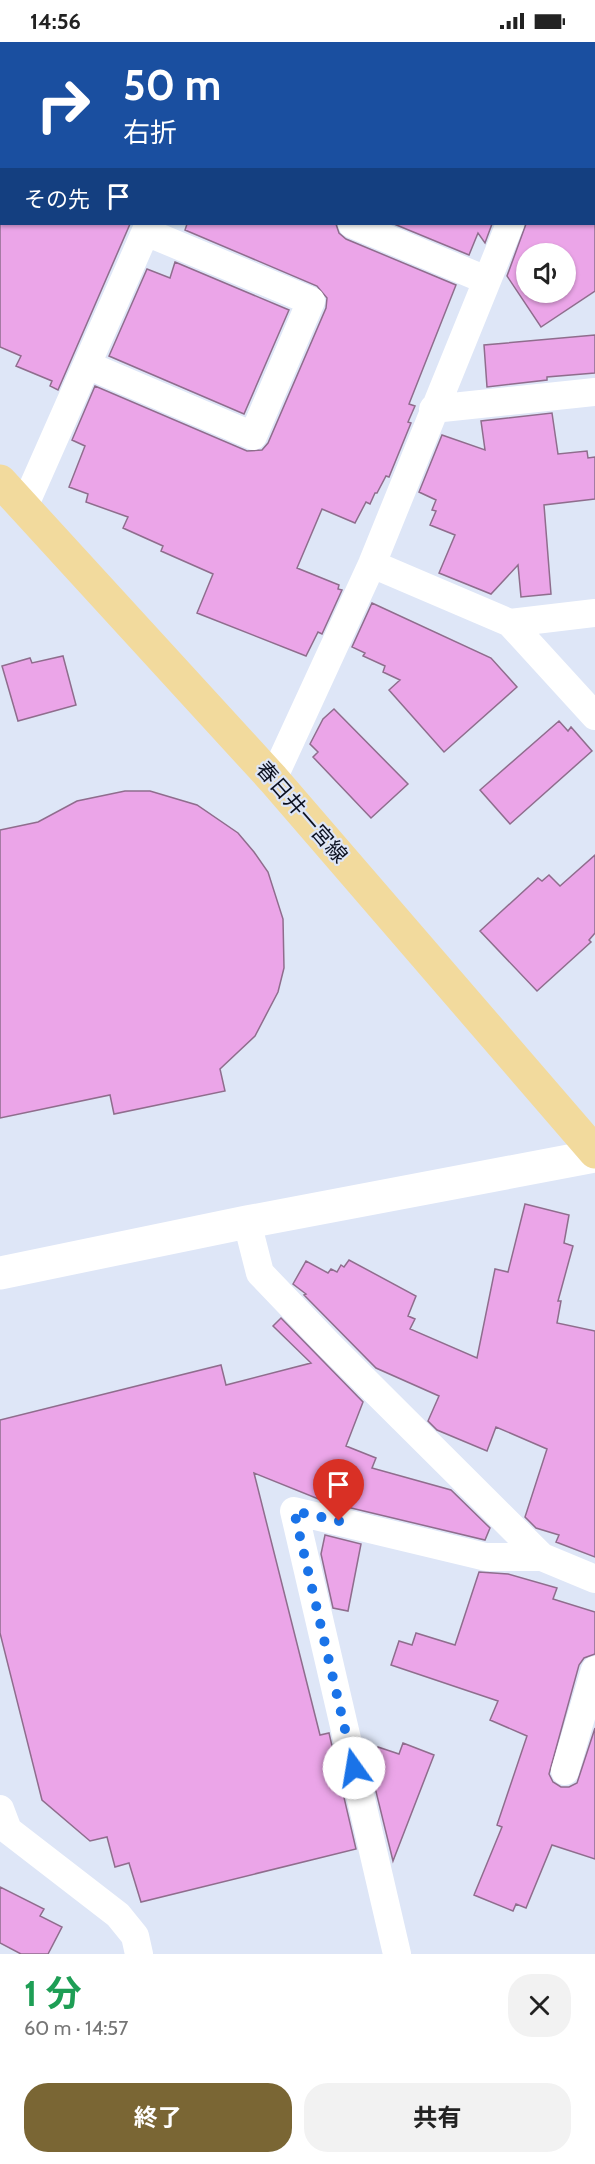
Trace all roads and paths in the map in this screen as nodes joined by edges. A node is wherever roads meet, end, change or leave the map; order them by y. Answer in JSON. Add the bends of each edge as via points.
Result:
{"nodes":[{"id":1,"x":354,"y":225,"type":"edge"},
{"id":2,"x":510,"y":225,"type":"edge"},
{"id":3,"x":147,"y":228,"type":"edge"},
{"id":4,"x":486,"y":280,"type":"junction"},
{"id":5,"x":87,"y":365,"type":"junction"},
{"id":6,"x":595,"y":392,"type":"edge"},
{"id":7,"x":433,"y":409,"type":"junction"},
{"id":8,"x":0,"y":481,"type":"edge"},
{"id":9,"x":24,"y":507,"type":"junction"},
{"id":10,"x":372,"y":564,"type":"junction"},
{"id":11,"x":595,"y":613,"type":"edge"},
{"id":12,"x":510,"y":622,"type":"junction"},
{"id":13,"x":595,"y":716,"type":"edge"},
{"id":14,"x":273,"y":779,"type":"junction"},
{"id":15,"x":595,"y":1154,"type":"edge"},
{"id":16,"x":247,"y":1222,"type":"junction"},
{"id":17,"x":0,"y":1273,"type":"edge"},
{"id":18,"x":542,"y":1557,"type":"junction"},
{"id":19,"x":595,"y":1579,"type":"edge"},
{"id":20,"x":595,"y":1670,"type":"edge"},
{"id":21,"x":565,"y":1771,"type":"dead end"},
{"id":22,"x":0,"y":1809,"type":"edge"},
{"id":23,"x":139,"y":1954,"type":"edge"},
{"id":24,"x":397,"y":1954,"type":"edge"}],
"edges":[{"from":1,"to":4,"type":"street"},
{"from":2,"to":4,"type":"street"},
{"from":3,"to":5,"type":"street"},
{"from":3,"to":5,"type":"street","via":[[310,301],[253,436]]},
{"from":4,"to":7,"type":"street"},
{"from":5,"to":9,"type":"street"},
{"from":6,"to":7,"type":"street"},
{"from":7,"to":10,"type":"street"},
{"from":8,"to":9,"type":"main road","name":"春日井一宮線"},
{"from":9,"to":14,"type":"main road","name":"春日井一宮線"},
{"from":10,"to":12,"type":"street"},
{"from":10,"to":14,"type":"street"},
{"from":11,"to":12,"type":"street"},
{"from":12,"to":13,"type":"street"},
{"from":14,"to":15,"type":"main road","name":"春日井一宮線"},
{"from":15,"to":16,"type":"street"},
{"from":16,"to":17,"type":"street"},
{"from":16,"to":18,"type":"street","via":[[260,1273]]},
{"from":18,"to":19,"type":"street"},
{"from":18,"to":24,"type":"street","via":[[486,1557],[294,1511]]},
{"from":20,"to":21,"type":"street"},
{"from":22,"to":23,"type":"street","via":[[8,1830],[118,1915],[135,1936]]}]}
